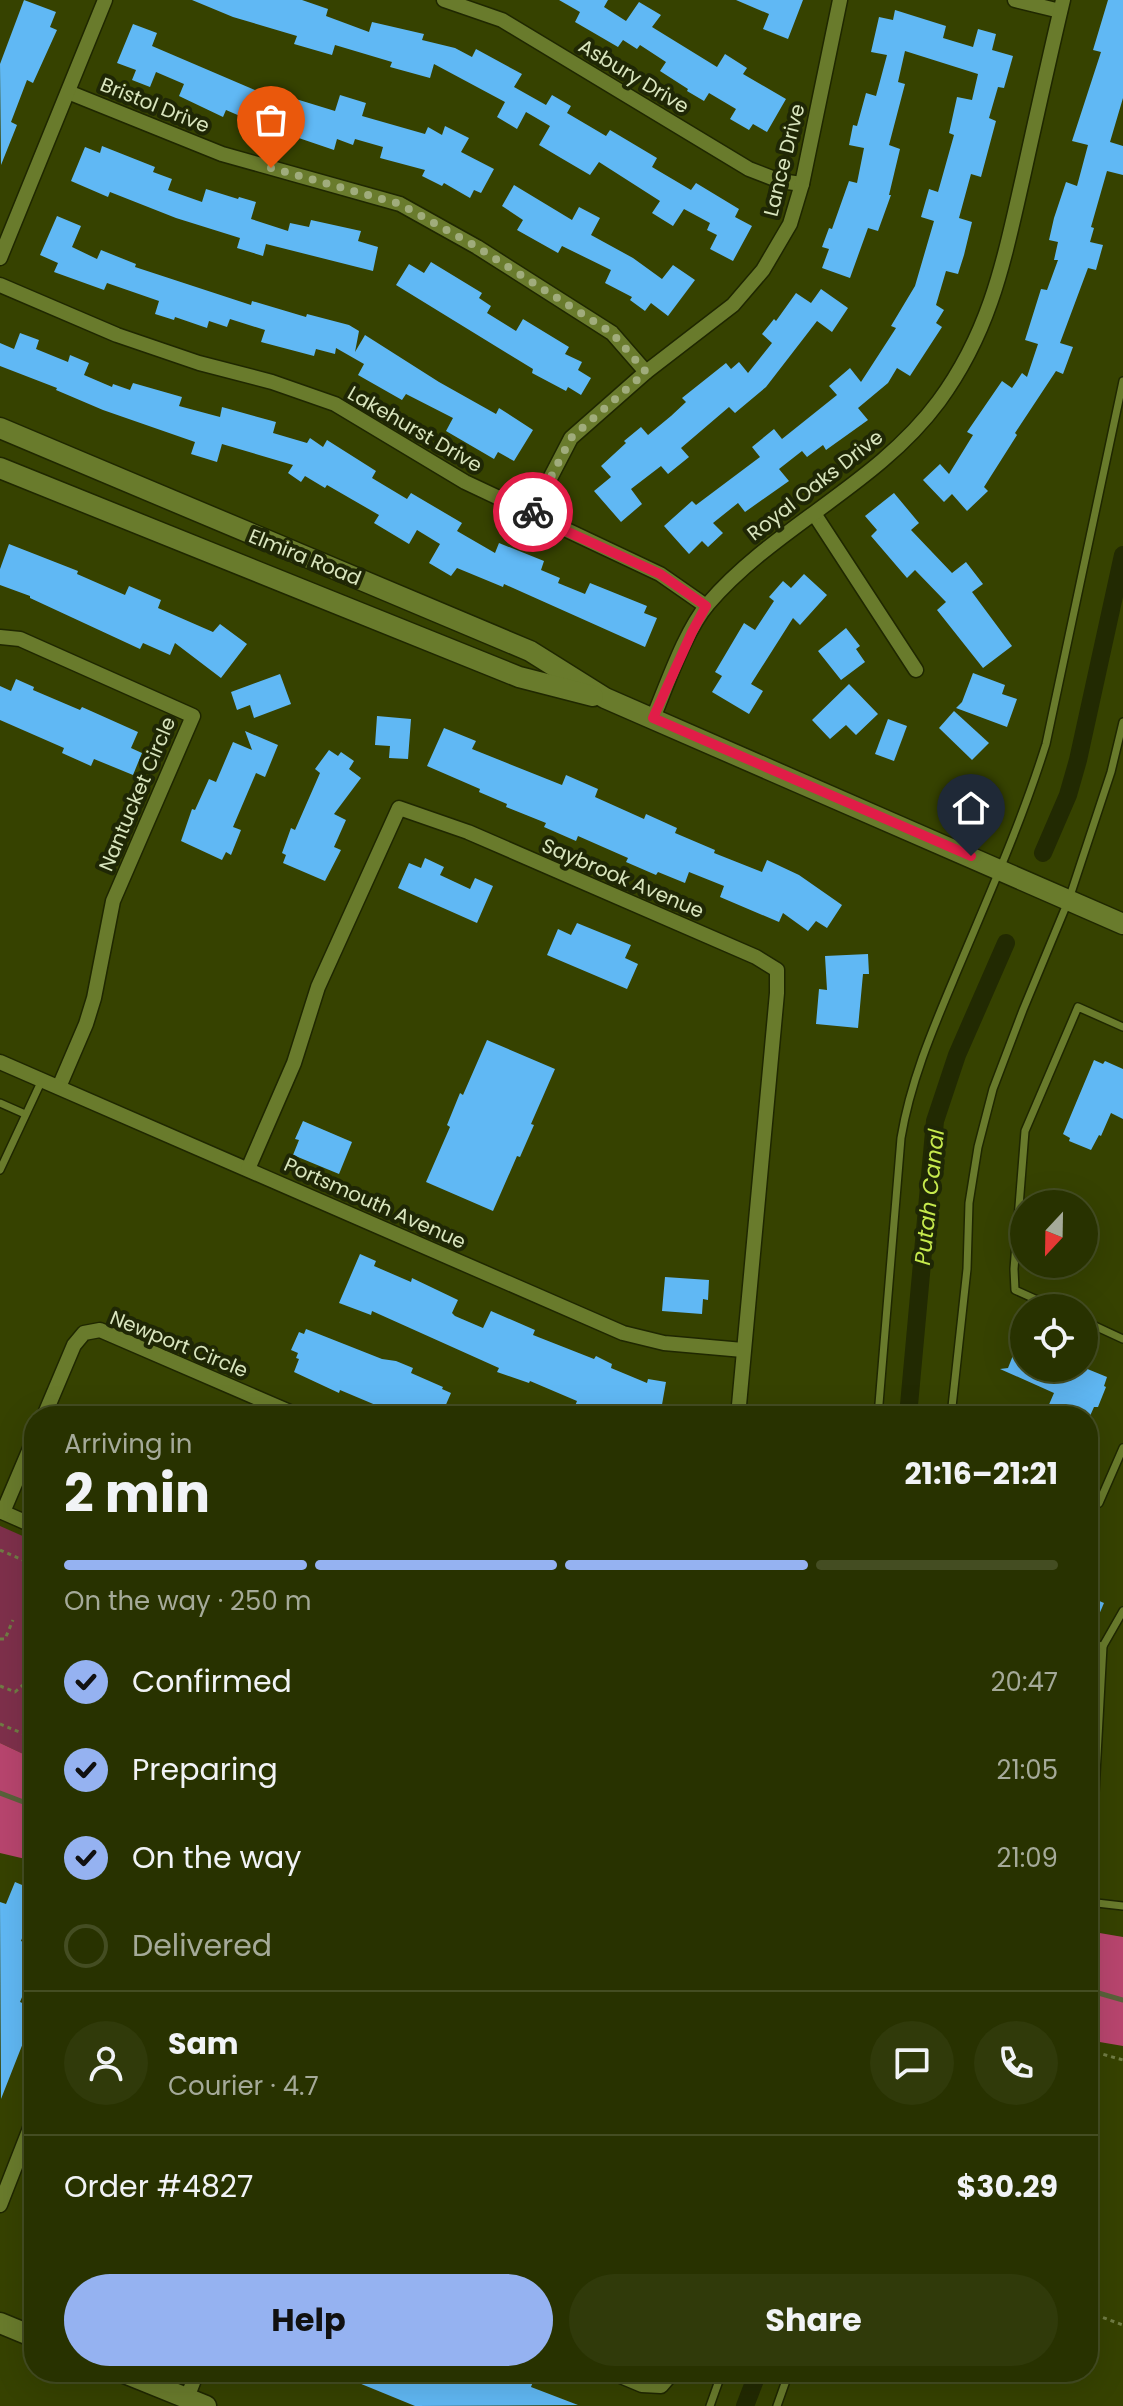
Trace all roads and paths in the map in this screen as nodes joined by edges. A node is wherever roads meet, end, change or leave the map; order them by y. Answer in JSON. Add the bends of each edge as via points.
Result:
{"nodes":[{"id":1,"x":105,"y":0,"type":"edge"},
{"id":2,"x":444,"y":0,"type":"edge"},
{"id":3,"x":840,"y":0,"type":"edge"},
{"id":4,"x":1015,"y":0,"type":"edge"},
{"id":5,"x":1062,"y":5,"type":"edge"},
{"id":6,"x":68,"y":92,"type":"junction"},
{"id":7,"x":802,"y":184,"type":"junction"},
{"id":8,"x":0,"y":258,"type":"edge"},
{"id":9,"x":0,"y":285,"type":"edge"},
{"id":10,"x":646,"y":372,"type":"junction"},
{"id":11,"x":1123,"y":381,"type":"edge"},
{"id":12,"x":0,"y":428,"type":"edge"},
{"id":13,"x":0,"y":468,"type":"edge"},
{"id":14,"x":531,"y":515,"type":"junction"},
{"id":15,"x":815,"y":515,"type":"junction"},
{"id":16,"x":706,"y":606,"type":"junction"},
{"id":17,"x":0,"y":637,"type":"edge"},
{"id":18,"x":916,"y":670,"type":"dead end"},
{"id":19,"x":605,"y":698,"type":"junction"},
{"id":20,"x":653,"y":718,"type":"junction"},
{"id":21,"x":1123,"y":722,"type":"edge"},
{"id":22,"x":999,"y":869,"type":"junction"},
{"id":23,"x":1069,"y":899,"type":"junction"},
{"id":24,"x":1123,"y":924,"type":"edge"},
{"id":25,"x":1123,"y":1027,"type":"edge"},
{"id":26,"x":0,"y":1062,"type":"edge"},
{"id":27,"x":42,"y":1080,"type":"junction"},
{"id":28,"x":59,"y":1087,"type":"junction"},
{"id":29,"x":0,"y":1103,"type":"edge"},
{"id":30,"x":25,"y":1114,"type":"junction"},
{"id":31,"x":248,"y":1169,"type":"junction"},
{"id":32,"x":0,"y":1170,"type":"edge"},
{"id":33,"x":1024,"y":1294,"type":"edge"},
{"id":34,"x":1098,"y":1327,"type":"edge"},
{"id":35,"x":1123,"y":1339,"type":"edge"},
{"id":36,"x":743,"y":1350,"type":"junction"},
{"id":37,"x":48,"y":1406,"type":"edge"},
{"id":38,"x":276,"y":1406,"type":"edge"},
{"id":39,"x":739,"y":1406,"type":"edge"},
{"id":40,"x":879,"y":1406,"type":"edge"},
{"id":41,"x":952,"y":1406,"type":"edge"},
{"id":42,"x":1123,"y":1448,"type":"edge"},
{"id":43,"x":24,"y":1461,"type":"edge"},
{"id":44,"x":1099,"y":1503,"type":"dead end"},
{"id":45,"x":1,"y":1512,"type":"edge"},
{"id":46,"x":24,"y":1522,"type":"edge"},
{"id":47,"x":0,"y":1550,"type":"edge"},
{"id":48,"x":24,"y":1561,"type":"edge"},
{"id":49,"x":1123,"y":1611,"type":"edge"},
{"id":50,"x":13,"y":1620,"type":"dead end"},
{"id":51,"x":0,"y":1639,"type":"edge"},
{"id":52,"x":1098,"y":1645,"type":"edge"},
{"id":53,"x":1103,"y":1646,"type":"junction"},
{"id":54,"x":24,"y":1684,"type":"edge"},
{"id":55,"x":0,"y":1686,"type":"edge"},
{"id":56,"x":0,"y":1724,"type":"edge"},
{"id":57,"x":1098,"y":1731,"type":"edge"},
{"id":58,"x":24,"y":1734,"type":"edge"},
{"id":59,"x":1098,"y":1903,"type":"edge"},
{"id":60,"x":1123,"y":1906,"type":"edge"},
{"id":61,"x":1098,"y":2053,"type":"edge"},
{"id":62,"x":1123,"y":2060,"type":"edge"},
{"id":63,"x":24,"y":2144,"type":"edge"},
{"id":64,"x":0,"y":2205,"type":"edge"},
{"id":65,"x":1098,"y":2316,"type":"edge"},
{"id":66,"x":0,"y":2323,"type":"edge"},
{"id":67,"x":1123,"y":2325,"type":"edge"},
{"id":68,"x":24,"y":2333,"type":"edge"},
{"id":69,"x":147,"y":2382,"type":"edge"},
{"id":70,"x":635,"y":2382,"type":"edge"},
{"id":71,"x":664,"y":2382,"type":"edge"},
{"id":72,"x":718,"y":2382,"type":"edge"},
{"id":73,"x":785,"y":2382,"type":"edge"},
{"id":74,"x":197,"y":2402,"type":"edge"},
{"id":75,"x":710,"y":2406,"type":"edge"},
{"id":76,"x":777,"y":2406,"type":"edge"}],
"edges":[{"from":1,"to":6,"type":"street"},
{"from":2,"to":7,"type":"street","name":"Asbury Drive","via":[[502,20],[749,169]]},
{"from":3,"to":7,"type":"street","name":"Lance Drive"},
{"from":4,"to":5,"type":"street"},
{"from":5,"to":15,"type":"street","name":"Royal Oaks Drive","via":[[998,285],[972,350],[917,427]]},
{"from":6,"to":8,"type":"street"},
{"from":6,"to":10,"type":"street","name":"Bristol Drive","via":[[222,154],[400,204],[612,333]]},
{"from":7,"to":10,"type":"street","name":"Lance Drive","via":[[790,224],[763,270],[733,305]]},
{"from":9,"to":14,"type":"street","name":"Lakehurst Drive","via":[[117,335],[335,404]]},
{"from":10,"to":14,"type":"street","name":"Lance Drive","via":[[571,438]]},
{"from":11,"to":22,"type":"lane","via":[[1046,744]]},
{"from":12,"to":19,"type":"main road","name":"Elmira Road","via":[[530,651]]},
{"from":13,"to":19,"type":"main road","name":"Elmira Road","via":[[519,677]]},
{"from":14,"to":16,"type":"street","name":"Lakehurst Drive","via":[[660,574]]},
{"from":15,"to":16,"type":"street","name":"Royal Oaks Drive","via":[[761,551]]},
{"from":15,"to":18,"type":"street"},
{"from":16,"to":20,"type":"street","name":"Royal Oaks Drive"},
{"from":17,"to":28,"type":"street","name":"Nantucket Circle","via":[[20,639],[193,716],[113,901],[94,998]]},
{"from":19,"to":20,"type":"main road","name":"Elmira Road"},
{"from":20,"to":22,"type":"main road","name":"Elmira Road"},
{"from":21,"to":23,"type":"lane"},
{"from":22,"to":23,"type":"main road","name":"Elmira Road"},
{"from":22,"to":40,"type":"lane","via":[[907,1104]]},
{"from":23,"to":24,"type":"main road","name":"Elmira Road"},
{"from":23,"to":41,"type":"lane","via":[[1003,1062],[978,1147]]},
{"from":25,"to":33,"type":"lane","via":[[1078,1007],[1025,1131],[1014,1269],[1015,1290]]},
{"from":26,"to":27,"type":"street","name":"Portsmouth Avenue"},
{"from":27,"to":28,"type":"street","name":"Portsmouth Avenue"},
{"from":27,"to":30,"type":"lane"},
{"from":28,"to":31,"type":"street","name":"Portsmouth Avenue"},
{"from":29,"to":30,"type":"lane"},
{"from":30,"to":32,"type":"lane"},
{"from":31,"to":36,"type":"street","name":"Portsmouth Avenue","via":[[623,1333],[664,1343]]},
{"from":31,"to":36,"type":"street","name":"Saybrook Avenue","via":[[294,1063],[318,987],[399,808],[438,820],[777,970]]},
{"from":34,"to":35,"type":"lane"},
{"from":36,"to":39,"type":"street","name":"Saybrook Avenue"},
{"from":37,"to":38,"type":"street","name":"Newport Circle","via":[[74,1345],[84,1333],[100,1330]]},
{"from":42,"to":44,"type":"lane"},
{"from":43,"to":45,"type":"street"},
{"from":45,"to":46,"type":"street"},
{"from":47,"to":48,"type":"path"},
{"from":49,"to":53,"type":"lane"},
{"from":50,"to":51,"type":"path","via":[[5,1639]]},
{"from":52,"to":53,"type":"lane"},
{"from":53,"to":57,"type":"lane"},
{"from":54,"to":55,"type":"path","via":[[15,1692]]},
{"from":56,"to":58,"type":"path"},
{"from":59,"to":60,"type":"lane"},
{"from":61,"to":62,"type":"path"},
{"from":63,"to":64,"type":"street"},
{"from":65,"to":67,"type":"path"},
{"from":66,"to":68,"type":"main road"},
{"from":69,"to":74,"type":"main road"},
{"from":70,"to":71,"type":"street"},
{"from":72,"to":75,"type":"lane"},
{"from":73,"to":76,"type":"lane"}]}
